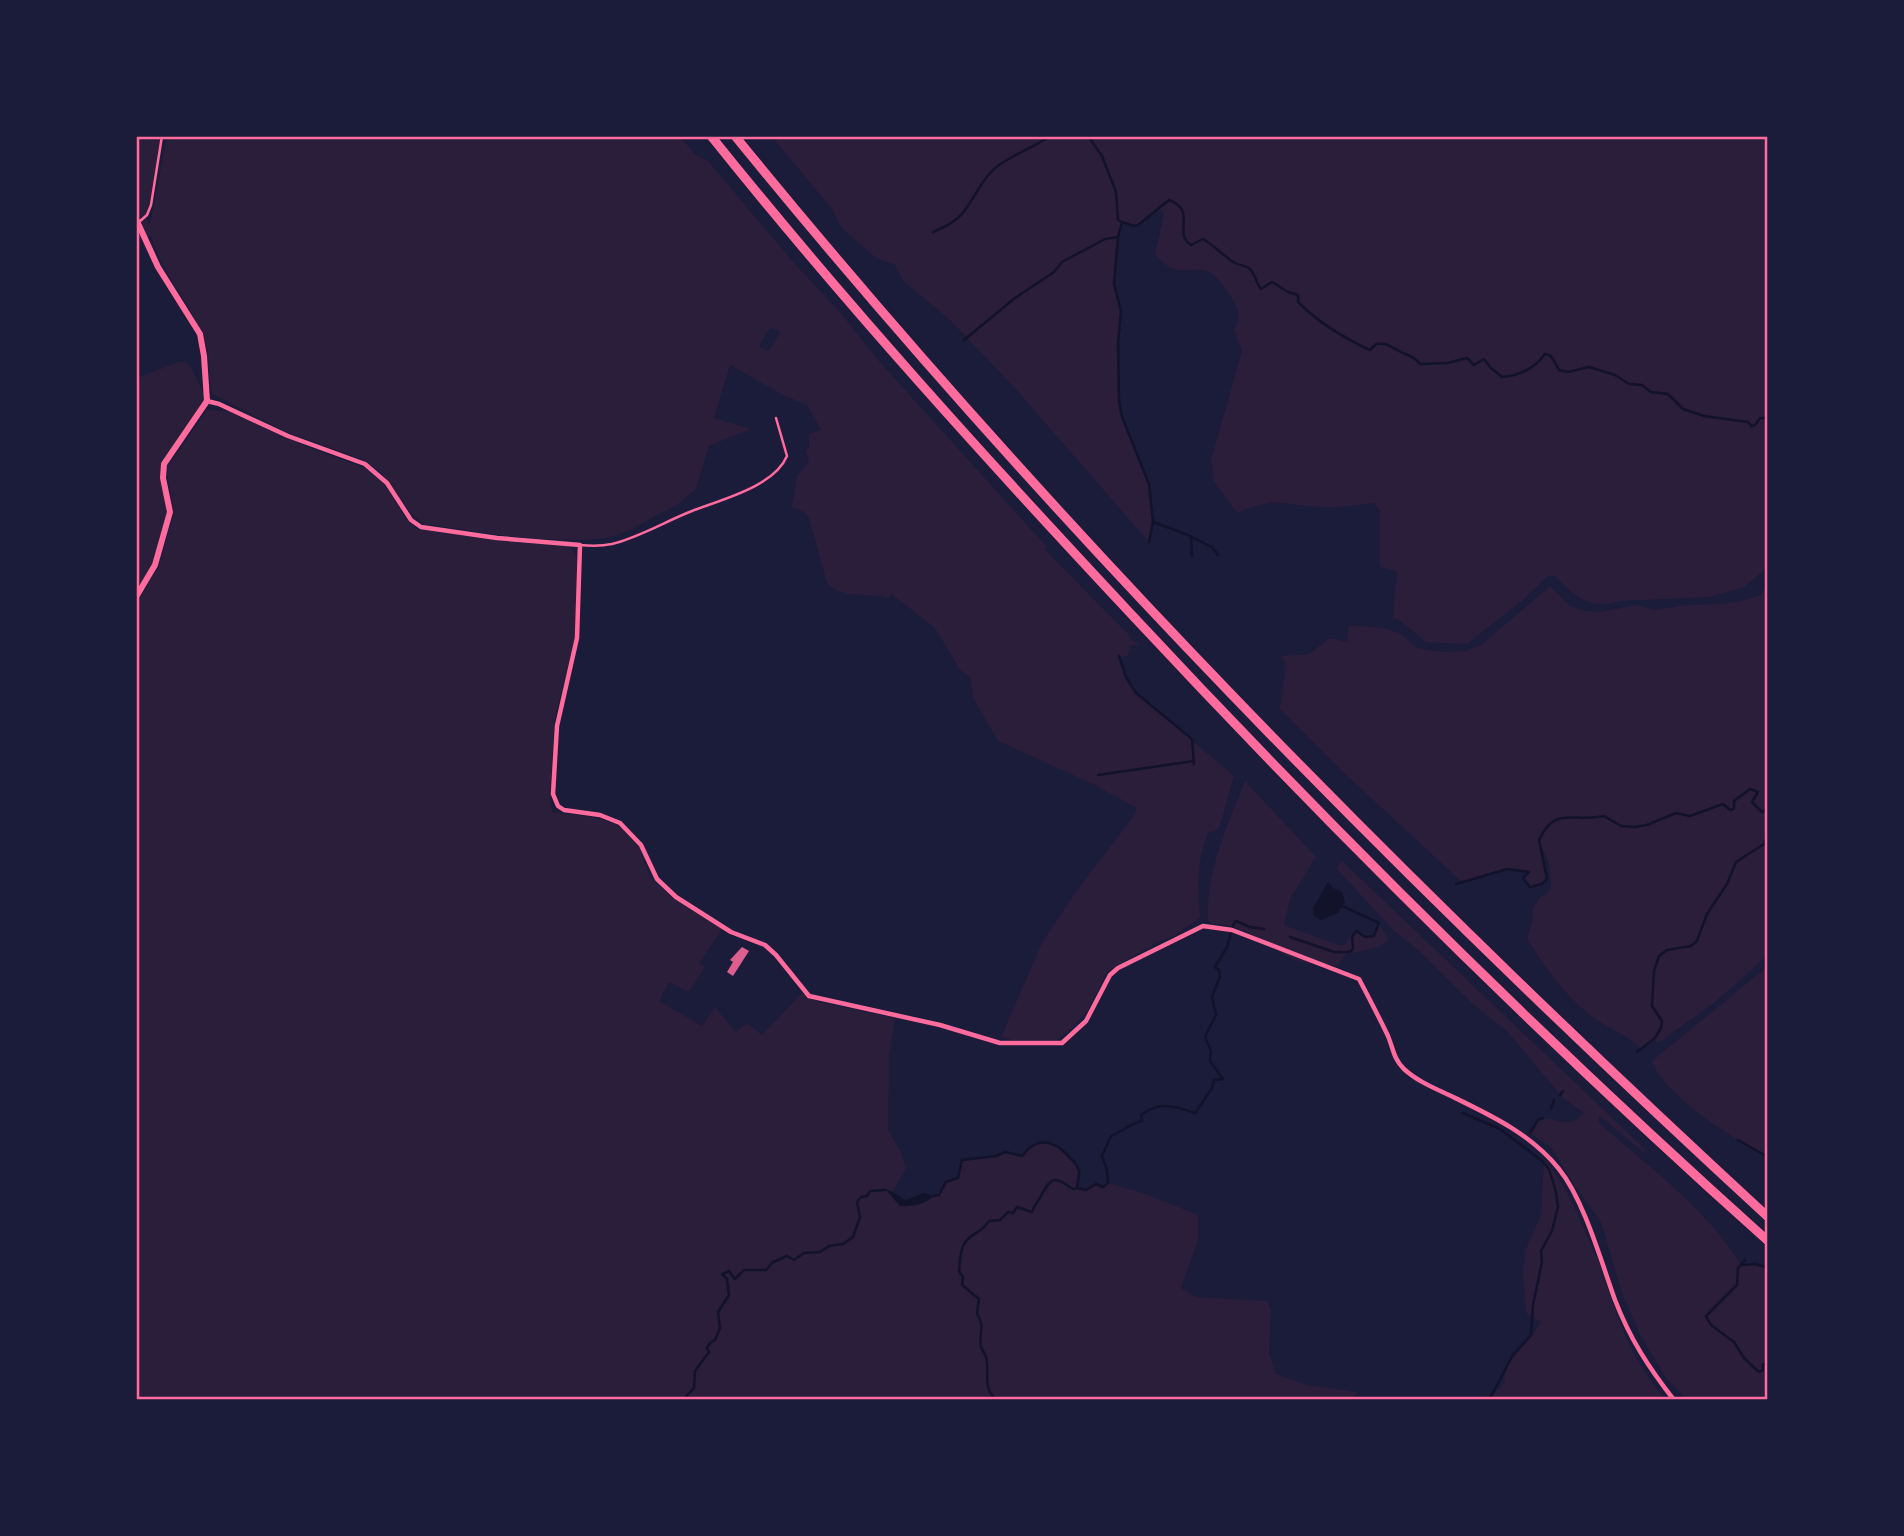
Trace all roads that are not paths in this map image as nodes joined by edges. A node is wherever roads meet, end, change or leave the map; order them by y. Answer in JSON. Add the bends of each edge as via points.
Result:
{"nodes":[{"id":1,"x":162,"y":136,"type":"edge"},
{"id":2,"x":711,"y":136,"type":"edge"},
{"id":3,"x":735,"y":136,"type":"edge"},
{"id":4,"x":138,"y":220,"type":"edge"},
{"id":5,"x":207,"y":401,"type":"junction"},
{"id":6,"x":776,"y":418,"type":"dead end"},
{"id":7,"x":580,"y":545,"type":"junction"},
{"id":8,"x":136,"y":597,"type":"edge"},
{"id":9,"x":1768,"y":1217,"type":"edge"},
{"id":10,"x":1768,"y":1241,"type":"edge"},
{"id":11,"x":1674,"y":1399,"type":"edge"}],
"edges":[{"from":1,"to":4,"type":"lane","via":[[151,205],[147,215]]},
{"from":2,"to":10,"type":"highway","via":[[932,396],[1225,715],[1426,920]]},
{"from":3,"to":9,"type":"highway","via":[[947,385],[1175,635],[1436,902]]},
{"from":4,"to":5,"type":"street","via":[[158,267],[200,334]]},
{"from":5,"to":7,"type":"street","via":[[365,464],[421,527]]},
{"from":5,"to":8,"type":"street","via":[[164,464],[170,512],[155,565]]},
{"from":6,"to":7,"type":"lane","via":[[788,456],[784,464],[744,493],[612,544]]},
{"from":7,"to":11,"type":"street","via":[[577,638],[557,726],[553,794],[558,806],[620,823],[641,845],[657,879],[676,897],[731,932],[765,946],[809,996],[1000,1043],[1062,1043],[1086,1021],[1118,968],[1203,926],[1232,930],[1359,979],[1402,1068],[1520,1132],[1560,1171],[1580,1208],[1629,1330],[1647,1365]]}]}
